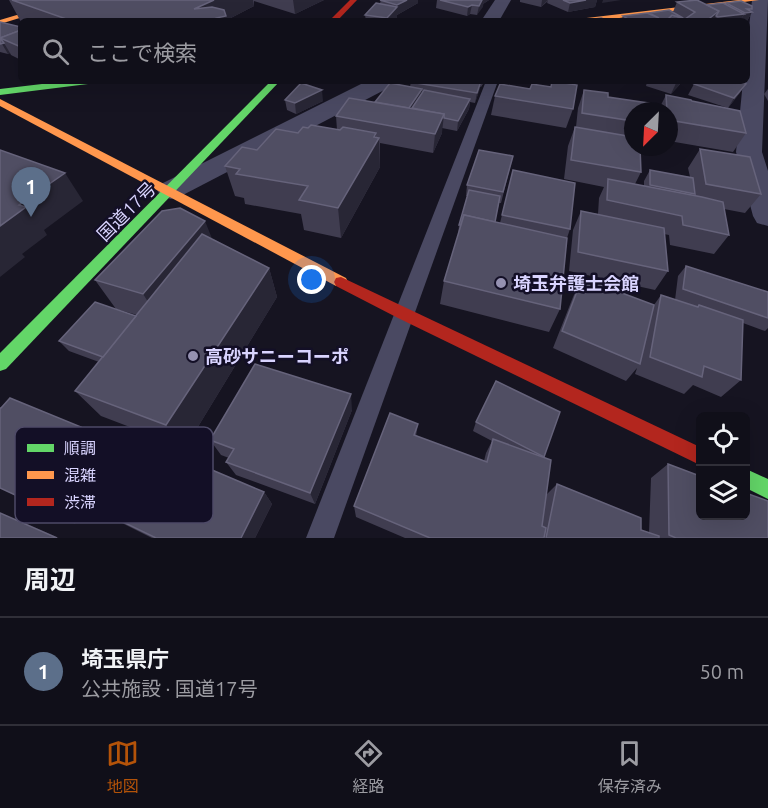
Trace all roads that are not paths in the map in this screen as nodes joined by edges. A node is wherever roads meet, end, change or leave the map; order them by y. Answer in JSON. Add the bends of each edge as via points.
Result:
{"nodes":[{"id":1,"x":21,"y":0,"type":"edge"},
{"id":2,"x":354,"y":0,"type":"edge"},
{"id":3,"x":503,"y":0,"type":"edge"},
{"id":4,"x":748,"y":0,"type":"edge"},
{"id":5,"x":336,"y":18,"type":"edge"},
{"id":6,"x":492,"y":18,"type":"edge"},
{"id":7,"x":602,"y":18,"type":"edge"},
{"id":8,"x":748,"y":18,"type":"edge"},
{"id":9,"x":0,"y":22,"type":"edge"},
{"id":10,"x":64,"y":84,"type":"edge"},
{"id":11,"x":273,"y":84,"type":"edge"},
{"id":12,"x":378,"y":84,"type":"edge"},
{"id":13,"x":491,"y":84,"type":"edge"},
{"id":14,"x":749,"y":84,"type":"edge"},
{"id":15,"x":0,"y":92,"type":"edge"},
{"id":16,"x":0,"y":102,"type":"edge"},
{"id":17,"x":171,"y":190,"type":"junction"},
{"id":18,"x":768,"y":216,"type":"edge"},
{"id":19,"x":403,"y":314,"type":"junction"},
{"id":20,"x":0,"y":364,"type":"edge"},
{"id":21,"x":696,"y":454,"type":"edge"},
{"id":22,"x":750,"y":480,"type":"edge"},
{"id":23,"x":768,"y":489,"type":"edge"},
{"id":24,"x":320,"y":538,"type":"edge"}],
"edges":[{"from":1,"to":9,"type":"main road","via":[[55,5]]},
{"from":2,"to":5,"type":"main road"},
{"from":3,"to":6,"type":"street"},
{"from":4,"to":7,"type":"main road"},
{"from":4,"to":8,"type":"street"},
{"from":10,"to":15,"type":"main road"},
{"from":11,"to":17,"type":"main road","name":"国道17号"},
{"from":12,"to":17,"type":"street"},
{"from":13,"to":19,"type":"lane"},
{"from":14,"to":18,"type":"street","via":[[749,152]]},
{"from":16,"to":17,"type":"main road"},
{"from":17,"to":19,"type":"main road"},
{"from":17,"to":20,"type":"main road","name":"国道17号"},
{"from":19,"to":21,"type":"main road"},
{"from":19,"to":24,"type":"lane"},
{"from":22,"to":23,"type":"main road"}]}
